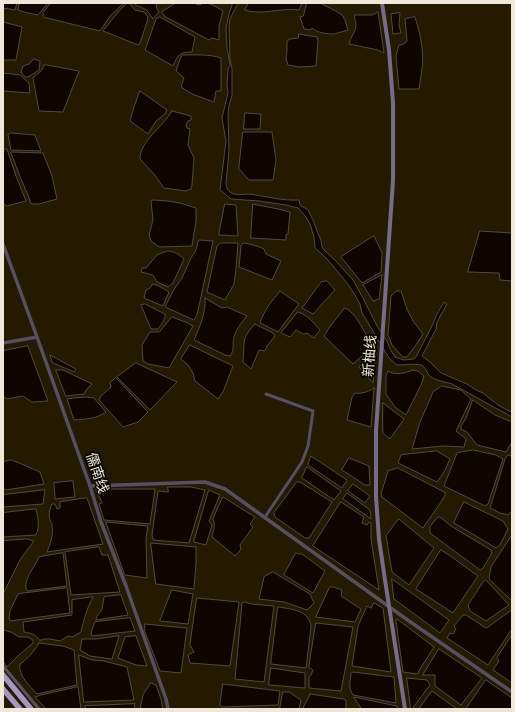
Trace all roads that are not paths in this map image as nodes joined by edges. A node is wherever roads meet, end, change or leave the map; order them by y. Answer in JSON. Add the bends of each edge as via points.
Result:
{"nodes":[{"id":1,"x":382,"y":3,"type":"edge"},
{"id":2,"x":3,"y":244,"type":"edge"},
{"id":3,"x":37,"y":337,"type":"junction"},
{"id":4,"x":3,"y":343,"type":"edge"},
{"id":5,"x":266,"y":394,"type":"dead end"},
{"id":6,"x":90,"y":486,"type":"junction"},
{"id":7,"x":265,"y":518,"type":"junction"},
{"id":8,"x":389,"y":607,"type":"junction"},
{"id":9,"x":3,"y":666,"type":"edge"},
{"id":10,"x":3,"y":675,"type":"edge"},
{"id":11,"x":3,"y":689,"type":"edge"},
{"id":12,"x":512,"y":692,"type":"edge"},
{"id":13,"x":20,"y":709,"type":"edge"},
{"id":14,"x":31,"y":709,"type":"edge"},
{"id":15,"x":39,"y":709,"type":"edge"},
{"id":16,"x":168,"y":709,"type":"edge"},
{"id":17,"x":405,"y":709,"type":"edge"}],
"edges":[{"from":1,"to":8,"type":"main road","name":"新柚线","via":[[393,103],[393,180],[376,431],[376,497]]},
{"from":2,"to":3,"type":"street","name":"儒南线"},
{"from":3,"to":4,"type":"street"},
{"from":3,"to":6,"type":"street","name":"儒南线"},
{"from":5,"to":7,"type":"street","via":[[313,412],[308,446],[302,462]]},
{"from":6,"to":7,"type":"street","via":[[205,482],[225,490]]},
{"from":6,"to":16,"type":"street","name":"儒南线"},
{"from":7,"to":8,"type":"street"},
{"from":8,"to":12,"type":"street"},
{"from":8,"to":17,"type":"main road","name":"新柚线"},
{"from":9,"to":15,"type":"street"},
{"from":10,"to":14,"type":"highway"},
{"from":11,"to":13,"type":"highway"}]}
